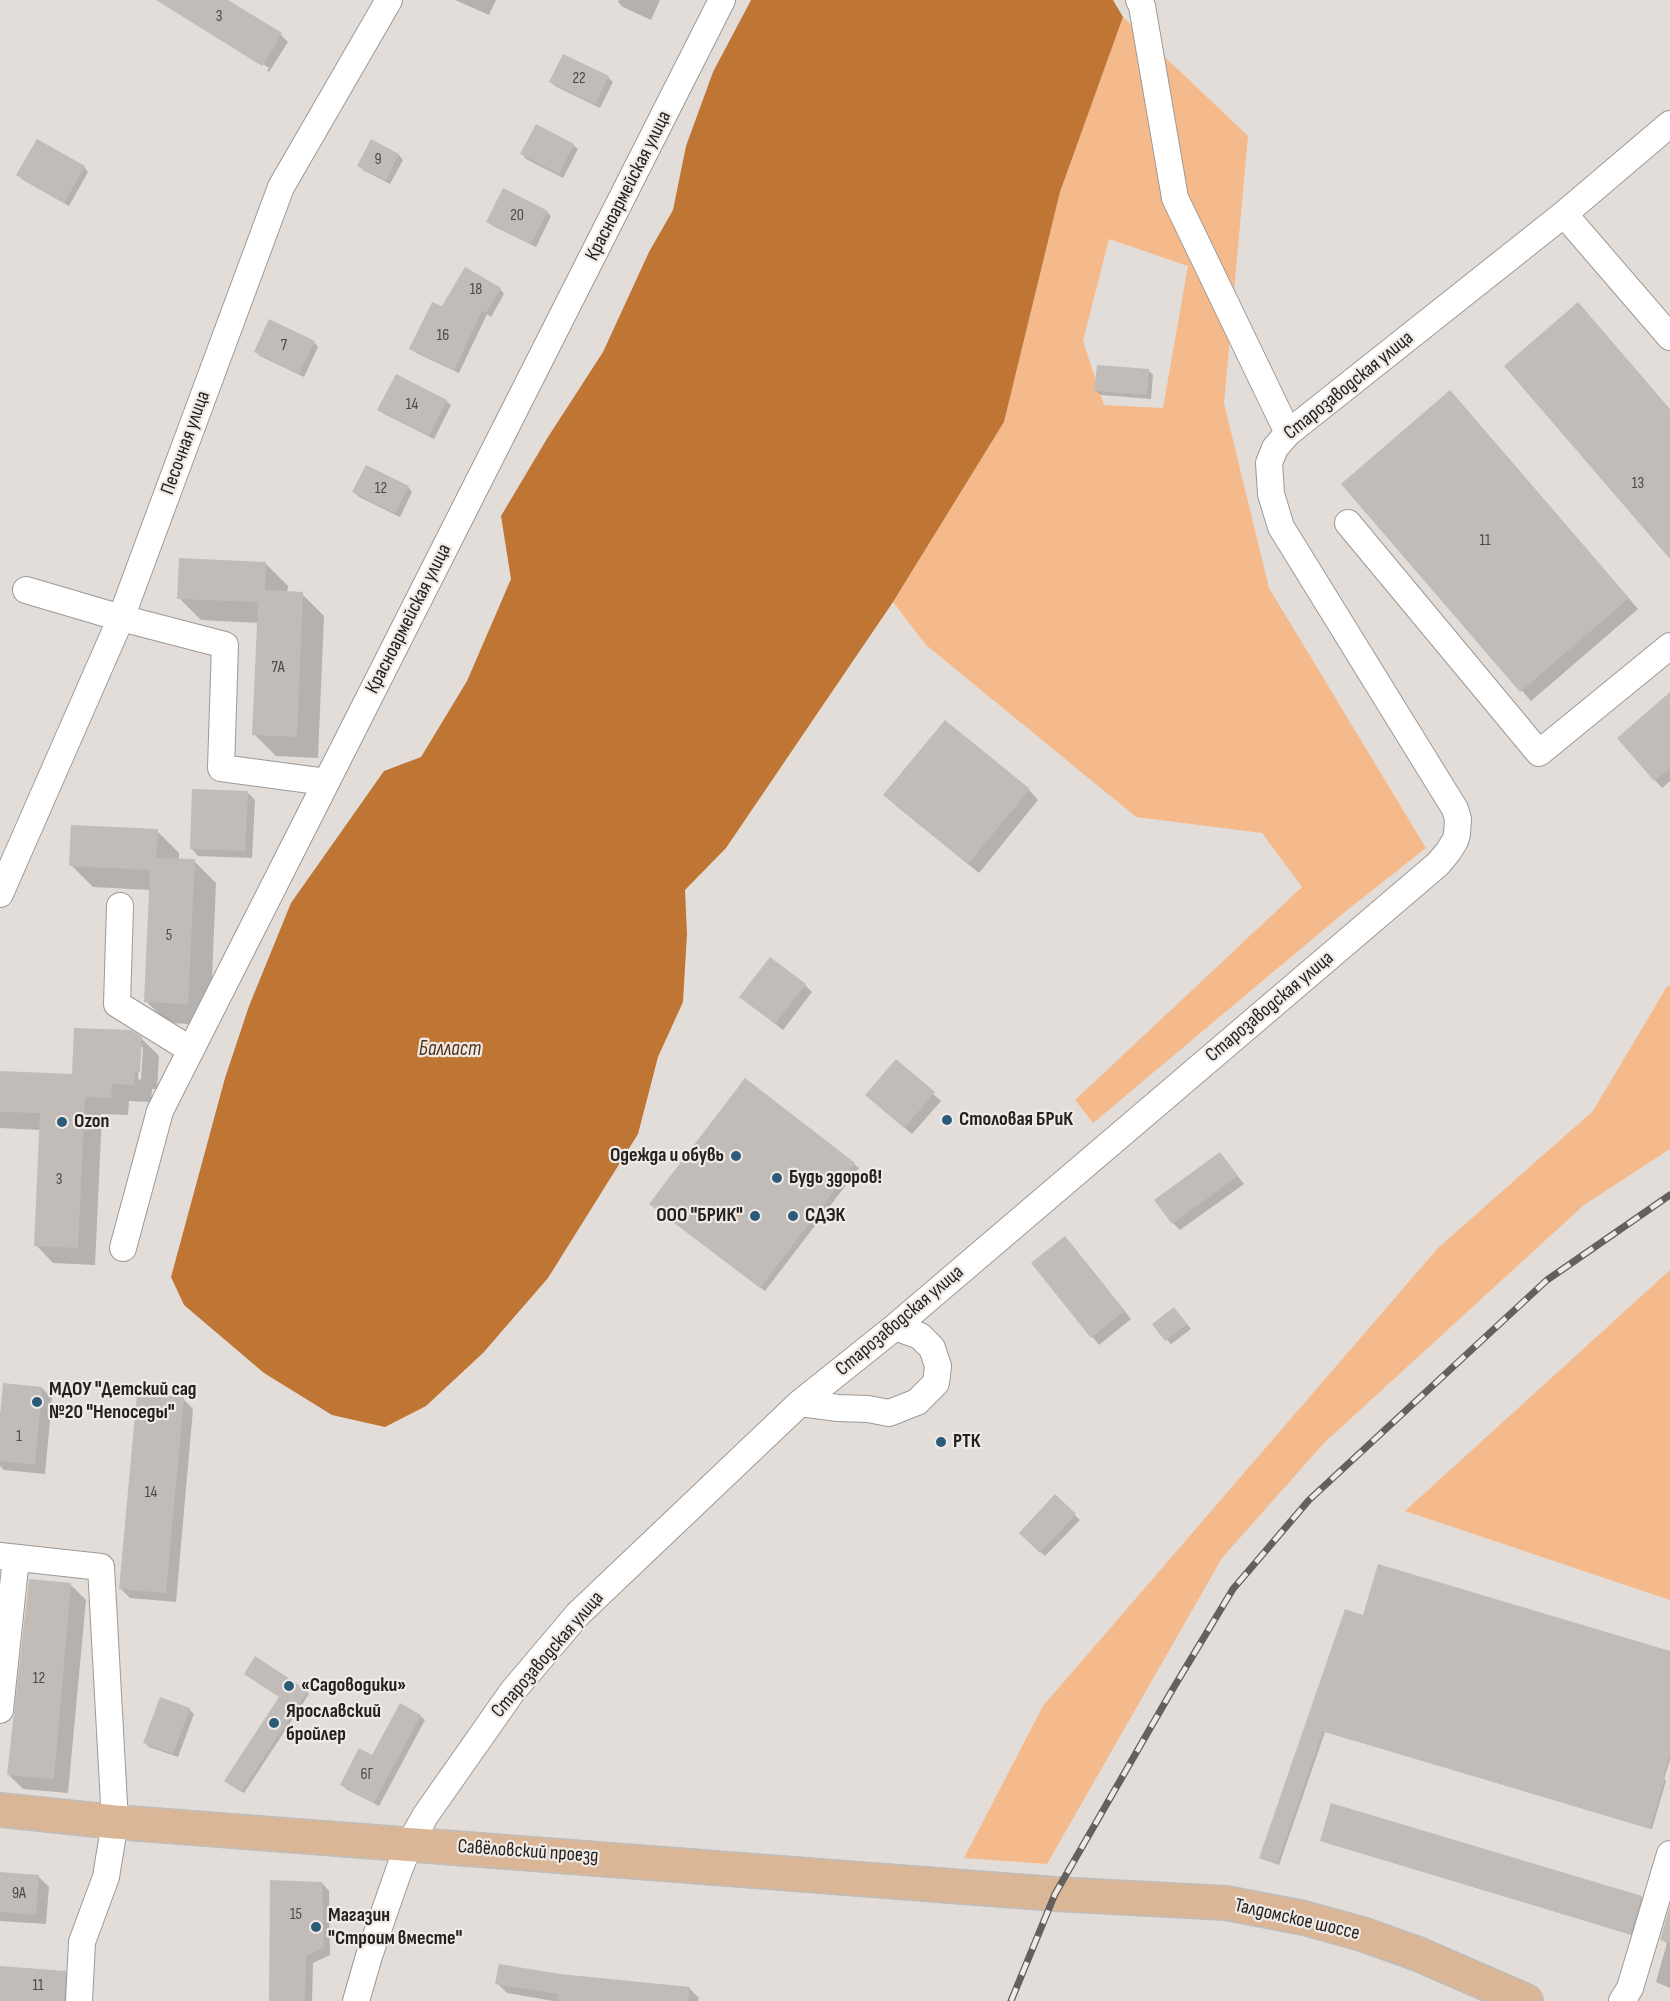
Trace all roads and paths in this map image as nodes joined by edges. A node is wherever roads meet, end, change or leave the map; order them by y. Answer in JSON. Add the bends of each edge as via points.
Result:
{"nodes":[{"id":1,"x":389,"y":0,"type":"edge"},
{"id":2,"x":722,"y":0,"type":"edge"},
{"id":3,"x":1139,"y":0,"type":"edge"},
{"id":4,"x":1670,"y":124,"type":"edge"},
{"id":5,"x":1564,"y":214,"type":"junction"},
{"id":6,"x":1670,"y":337,"type":"edge"},
{"id":7,"x":1288,"y":432,"type":"junction"},
{"id":8,"x":1348,"y":523,"type":"dead end"},
{"id":9,"x":26,"y":590,"type":"dead end"},
{"id":10,"x":122,"y":618,"type":"junction"},
{"id":11,"x":1670,"y":646,"type":"edge"},
{"id":12,"x":326,"y":782,"type":"junction"},
{"id":13,"x":0,"y":894,"type":"edge"},
{"id":14,"x":120,"y":906,"type":"dead end"},
{"id":15,"x":191,"y":1050,"type":"junction"},
{"id":16,"x":123,"y":1248,"type":"dead end"},
{"id":17,"x":896,"y":1327,"type":"junction"},
{"id":18,"x":800,"y":1403,"type":"junction"},
{"id":19,"x":8,"y":1557,"type":"edge"},
{"id":20,"x":0,"y":1710,"type":"edge"},
{"id":21,"x":0,"y":1810,"type":"edge"},
{"id":22,"x":114,"y":1822,"type":"junction"},
{"id":23,"x":410,"y":1843,"type":"junction"},
{"id":24,"x":1670,"y":1854,"type":"edge"},
{"id":25,"x":1055,"y":1894,"type":"joint"},
{"id":26,"x":79,"y":2001,"type":"edge"},
{"id":27,"x":356,"y":2001,"type":"edge"},
{"id":28,"x":1526,"y":2001,"type":"edge"},
{"id":29,"x":1622,"y":2001,"type":"edge"}],
"edges":[{"from":1,"to":10,"type":"street","name":"Песочная улица","via":[[281,187]]},
{"from":2,"to":12,"type":"street","name":"Красноармейская улица"},
{"from":3,"to":7,"type":"street","via":[[1175,198]]},
{"from":4,"to":5,"type":"street","name":"Старозаводская улица"},
{"from":5,"to":6,"type":"street"},
{"from":5,"to":7,"type":"street","name":"Старозаводская улица"},
{"from":7,"to":17,"type":"street","name":"Старозаводская улица","via":[[1275,448],[1269,464],[1271,494],[1281,527],[1455,809],[1455,841],[1438,864]]},
{"from":8,"to":11,"type":"street","via":[[1539,753]]},
{"from":9,"to":10,"type":"street"},
{"from":10,"to":12,"type":"street","via":[[225,645],[221,768]]},
{"from":10,"to":13,"type":"street","name":"Песочная улица"},
{"from":12,"to":15,"type":"street","name":"Красноармейская улица"},
{"from":14,"to":15,"type":"street","via":[[117,1004]]},
{"from":15,"to":16,"type":"street","name":"Красноармейская улица","via":[[160,1111]]},
{"from":17,"to":18,"type":"street","name":"Старозаводская улица"},
{"from":17,"to":18,"type":"street","via":[[920,1336],[932,1348],[938,1366],[936,1383],[917,1402],[889,1413]]},
{"from":18,"to":23,"type":"street","name":"Старозаводская улица","via":[[578,1614],[512,1692]]},
{"from":19,"to":20,"type":"street"},
{"from":19,"to":22,"type":"street","via":[[101,1567]]},
{"from":21,"to":22,"type":"main road","name":"Савёловский проезд"},
{"from":22,"to":23,"type":"main road","name":"Савёловский проезд"},
{"from":22,"to":26,"type":"street","via":[[106,1878],[82,1942]]},
{"from":23,"to":25,"type":"main road","name":"Савёловский проезд"},
{"from":23,"to":27,"type":"street","name":"Старозаводская улица"},
{"from":24,"to":29,"type":"street","via":[[1630,1988]]},
{"from":25,"to":28,"type":"main road","name":"Талдомское шоссе","via":[[1226,1903],[1285,1914],[1400,1947]]}]}
